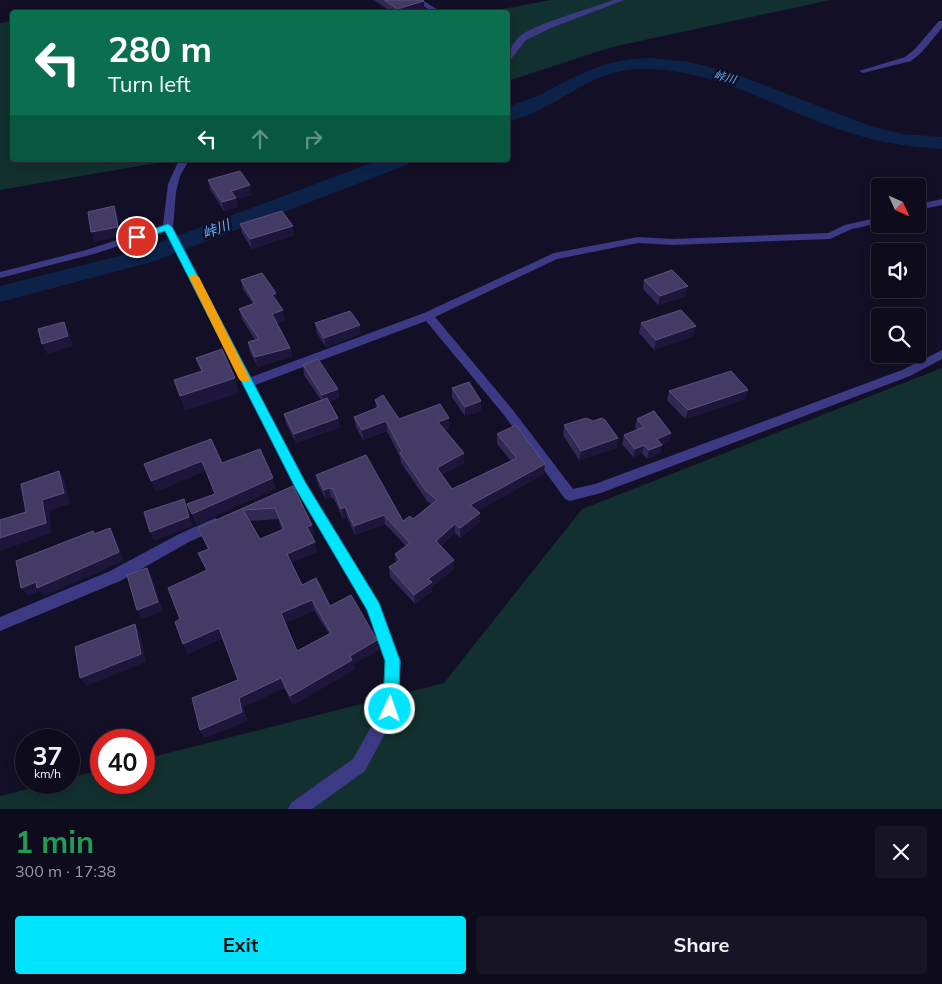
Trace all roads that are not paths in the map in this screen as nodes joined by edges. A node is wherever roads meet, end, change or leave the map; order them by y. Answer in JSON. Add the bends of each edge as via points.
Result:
{"nodes":[{"id":1,"x":416,"y":0,"type":"edge"},
{"id":2,"x":621,"y":0,"type":"edge"},
{"id":3,"x":434,"y":10,"type":"edge"},
{"id":4,"x":942,"y":23,"type":"edge"},
{"id":5,"x":510,"y":54,"type":"edge"},
{"id":6,"x":863,"y":71,"type":"dead end"},
{"id":7,"x":183,"y":162,"type":"edge"},
{"id":8,"x":942,"y":202,"type":"edge"},
{"id":9,"x":926,"y":205,"type":"edge"},
{"id":10,"x":871,"y":222,"type":"edge"},
{"id":11,"x":168,"y":227,"type":"junction"},
{"id":12,"x":0,"y":275,"type":"edge"},
{"id":13,"x":428,"y":316,"type":"junction"},
{"id":14,"x":942,"y":354,"type":"edge"},
{"id":15,"x":247,"y":383,"type":"junction"},
{"id":16,"x":229,"y":518,"type":"edge"},
{"id":17,"x":0,"y":624,"type":"edge"},
{"id":18,"x":297,"y":809,"type":"edge"}],
"edges":[{"from":1,"to":3,"type":"street"},
{"from":2,"to":5,"type":"street","via":[[523,38]]},
{"from":4,"to":6,"type":"street","via":[[908,59]]},
{"from":7,"to":11,"type":"street","via":[[172,184]]},
{"from":8,"to":9,"type":"street"},
{"from":10,"to":13,"type":"street","via":[[830,236],[672,242],[638,240],[609,244],[554,256]]},
{"from":11,"to":12,"type":"street","via":[[90,252]]},
{"from":11,"to":15,"type":"street"},
{"from":13,"to":14,"type":"street","via":[[508,412],[570,494],[596,490],[906,373]]},
{"from":13,"to":15,"type":"street"},
{"from":15,"to":18,"type":"street","via":[[296,488],[374,607],[393,661],[390,709],[359,765]]},
{"from":16,"to":17,"type":"street","via":[[184,538],[115,576]]}]}
